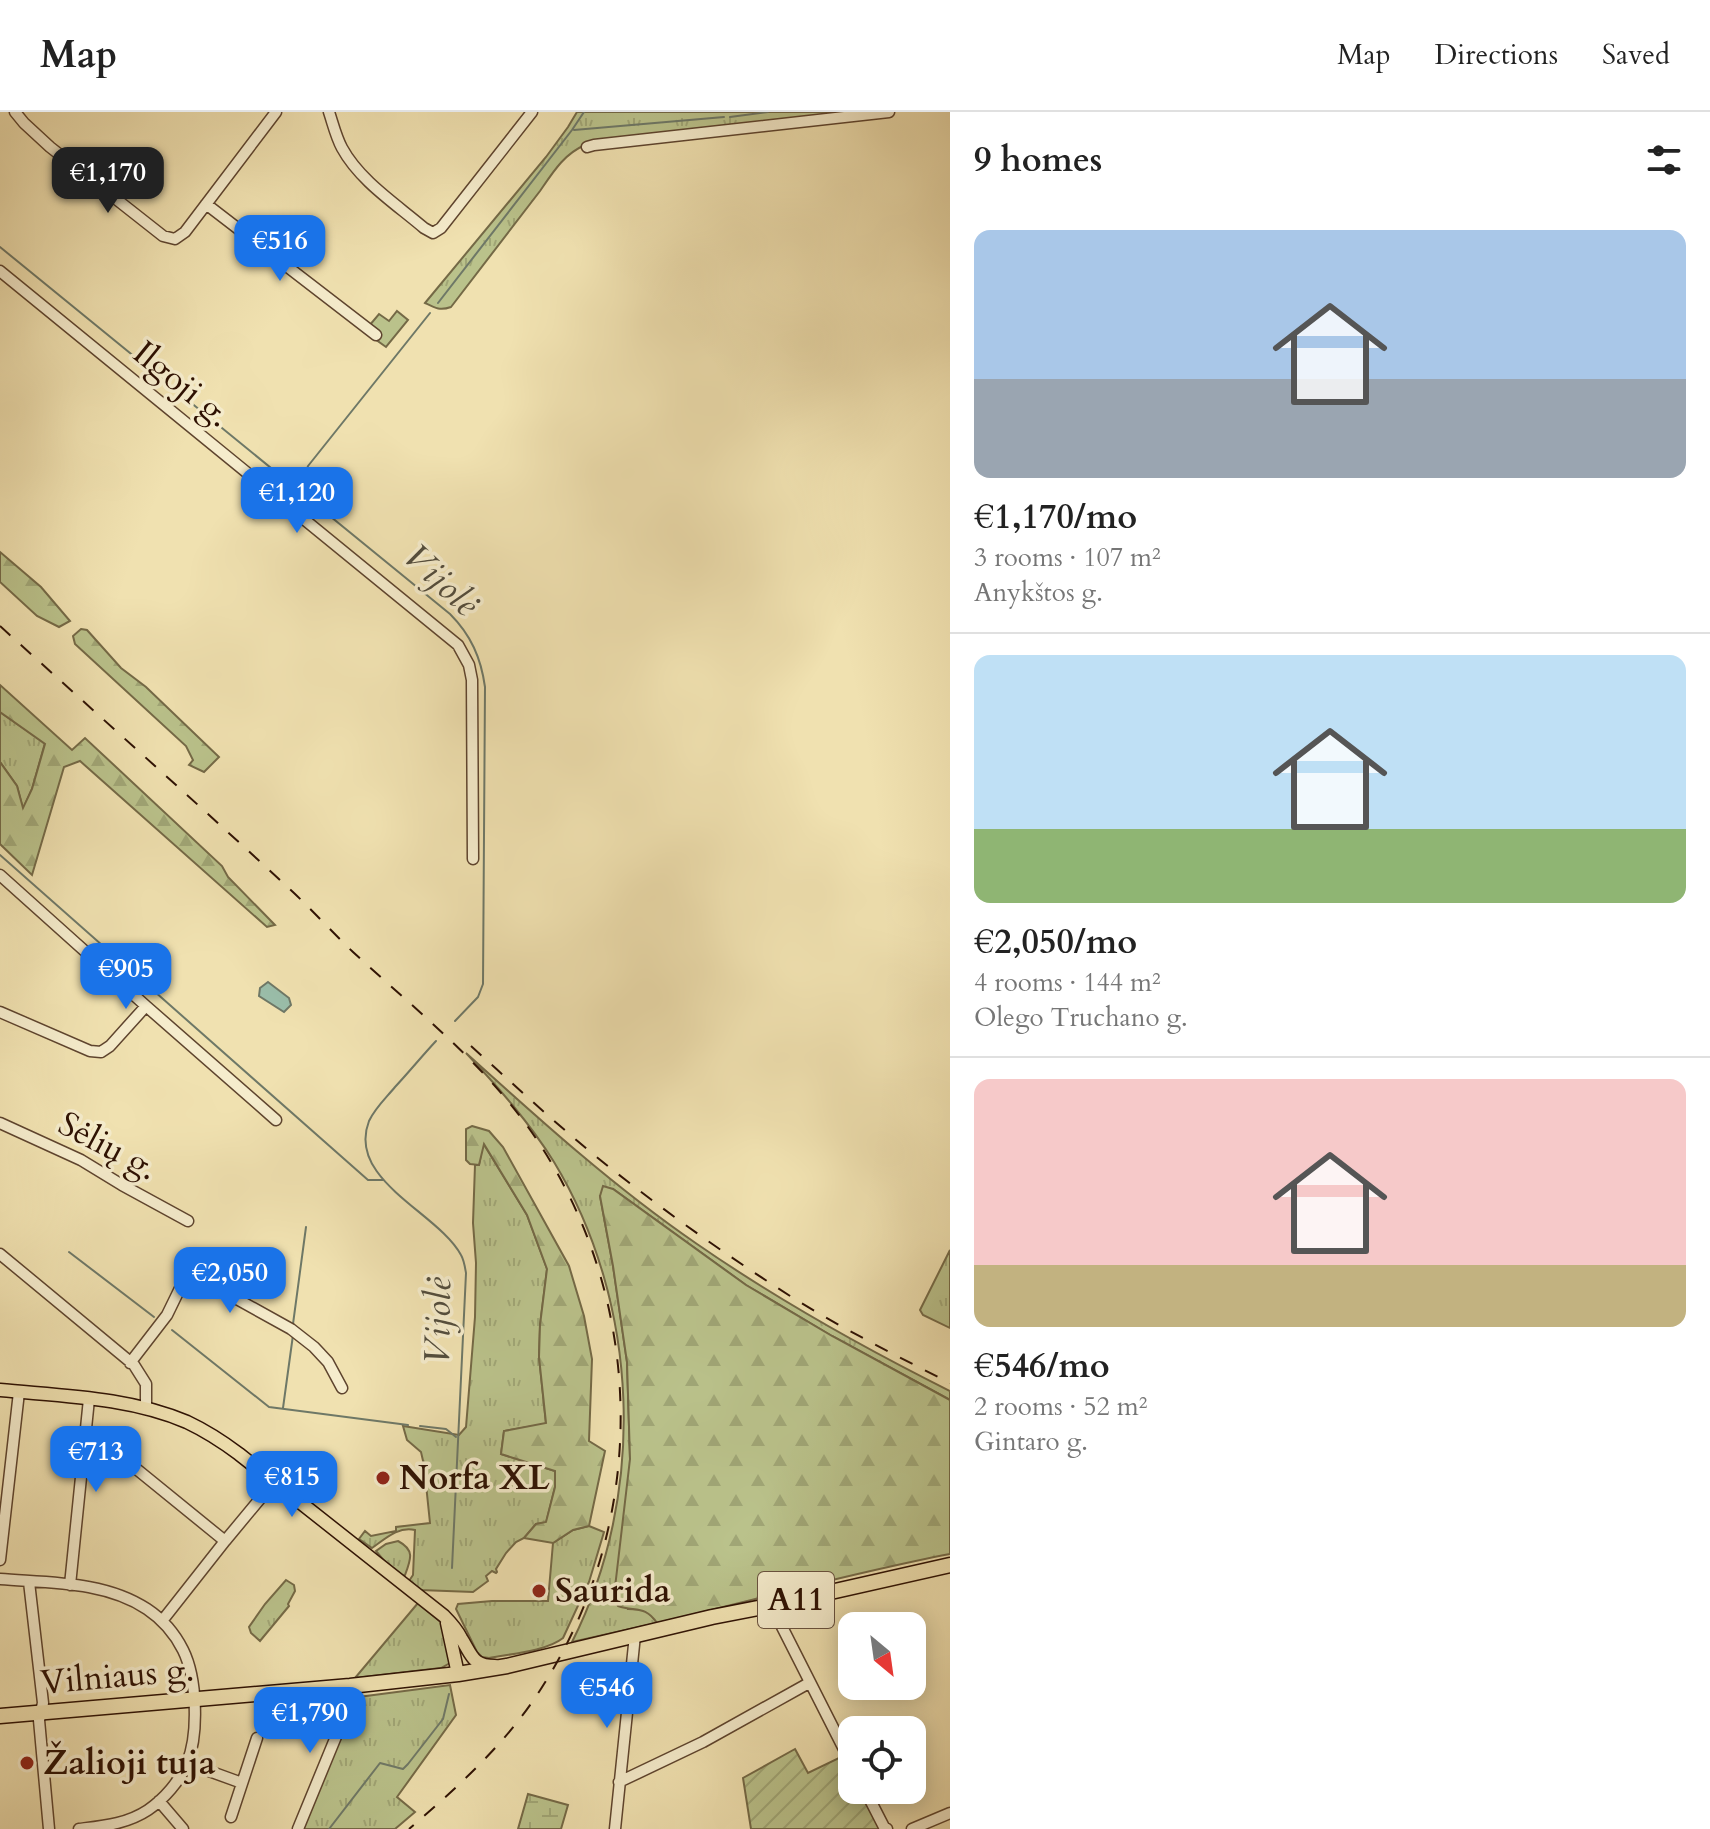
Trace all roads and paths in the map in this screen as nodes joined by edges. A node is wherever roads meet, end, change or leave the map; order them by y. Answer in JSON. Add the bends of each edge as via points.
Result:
{"nodes":[{"id":1,"x":15,"y":112,"type":"edge"},
{"id":2,"x":276,"y":112,"type":"edge"},
{"id":3,"x":329,"y":112,"type":"edge"},
{"id":4,"x":532,"y":112,"type":"edge"},
{"id":5,"x":889,"y":112,"type":"edge"},
{"id":6,"x":587,"y":147,"type":"dead end"},
{"id":7,"x":206,"y":204,"type":"junction"},
{"id":8,"x":0,"y":271,"type":"edge"},
{"id":9,"x":376,"y":335,"type":"dead end"},
{"id":10,"x":473,"y":859,"type":"dead end"},
{"id":11,"x":0,"y":875,"type":"edge"},
{"id":12,"x":146,"y":1006,"type":"junction"},
{"id":13,"x":0,"y":1012,"type":"edge"},
{"id":14,"x":276,"y":1120,"type":"dead end"},
{"id":15,"x":0,"y":1123,"type":"edge"},
{"id":16,"x":188,"y":1221,"type":"dead end"},
{"id":17,"x":0,"y":1254,"type":"edge"},
{"id":18,"x":130,"y":1363,"type":"junction"},
{"id":19,"x":342,"y":1388,"type":"dead end"},
{"id":20,"x":0,"y":1390,"type":"edge"},
{"id":21,"x":19,"y":1392,"type":"junction"},
{"id":22,"x":89,"y":1399,"type":"junction"},
{"id":23,"x":146,"y":1408,"type":"junction"},
{"id":24,"x":86,"y":1428,"type":"junction"},
{"id":25,"x":274,"y":1482,"type":"junction"},
{"id":26,"x":225,"y":1541,"type":"junction"},
{"id":27,"x":950,"y":1557,"type":"edge"},
{"id":28,"x":0,"y":1560,"type":"edge"},
{"id":29,"x":950,"y":1565,"type":"edge"},
{"id":30,"x":0,"y":1579,"type":"edge"},
{"id":31,"x":29,"y":1582,"type":"junction"},
{"id":32,"x":70,"y":1585,"type":"junction"},
{"id":33,"x":772,"y":1602,"type":"junction"},
{"id":34,"x":444,"y":1616,"type":"junction"},
{"id":35,"x":162,"y":1621,"type":"junction"},
{"id":36,"x":635,"y":1635,"type":"junction"},
{"id":37,"x":507,"y":1666,"type":"junction"},
{"id":38,"x":458,"y":1674,"type":"junction"},
{"id":39,"x":809,"y":1683,"type":"junction"},
{"id":40,"x":350,"y":1686,"type":"junction"},
{"id":41,"x":194,"y":1699,"type":"junction"},
{"id":42,"x":40,"y":1712,"type":"junction"},
{"id":43,"x":0,"y":1716,"type":"edge"},
{"id":44,"x":257,"y":1738,"type":"dead end"},
{"id":45,"x":838,"y":1739,"type":"edge"},
{"id":46,"x":187,"y":1763,"type":"junction"},
{"id":47,"x":619,"y":1782,"type":"junction"},
{"id":48,"x":242,"y":1783,"type":"junction"},
{"id":49,"x":159,"y":1801,"type":"junction"},
{"id":50,"x":872,"y":1804,"type":"edge"},
{"id":51,"x":950,"y":1813,"type":"edge"},
{"id":52,"x":231,"y":1817,"type":"dead end"},
{"id":53,"x":49,"y":1829,"type":"edge"},
{"id":54,"x":79,"y":1829,"type":"edge"},
{"id":55,"x":183,"y":1829,"type":"edge"},
{"id":56,"x":298,"y":1829,"type":"edge"},
{"id":57,"x":615,"y":1829,"type":"edge"},
{"id":58,"x":887,"y":1829,"type":"edge"},
{"id":59,"x":912,"y":1829,"type":"edge"}],
"edges":[{"from":1,"to":7,"type":"street","via":[[50,147],[163,236],[175,239],[185,232]]},
{"from":2,"to":7,"type":"street"},
{"from":3,"to":4,"type":"street","via":[[352,162],[433,233]]},
{"from":5,"to":6,"type":"street"},
{"from":7,"to":9,"type":"street"},
{"from":8,"to":10,"type":"street","name":"Ilgoji g.","via":[[458,645],[473,688]]},
{"from":11,"to":12,"type":"street"},
{"from":12,"to":13,"type":"street","via":[[101,1052]]},
{"from":12,"to":14,"type":"street"},
{"from":15,"to":16,"type":"street","name":"Sėlių g.","via":[[81,1160]]},
{"from":17,"to":18,"type":"street"},
{"from":18,"to":19,"type":"street","via":[[167,1315],[190,1273],[291,1329],[328,1362]]},
{"from":18,"to":23,"type":"street","via":[[146,1384]]},
{"from":20,"to":21,"type":"main road"},
{"from":21,"to":22,"type":"main road"},
{"from":21,"to":28,"type":"street"},
{"from":22,"to":23,"type":"main road"},
{"from":22,"to":24,"type":"street"},
{"from":23,"to":25,"type":"main road","via":[[209,1433]]},
{"from":24,"to":26,"type":"street"},
{"from":24,"to":32,"type":"street"},
{"from":25,"to":26,"type":"street"},
{"from":25,"to":34,"type":"main road"},
{"from":26,"to":35,"type":"street"},
{"from":27,"to":33,"type":"highway","name":"Vilniaus g.","number":"A11"},
{"from":29,"to":33,"type":"highway","name":"Vilniaus g.","number":"A11"},
{"from":30,"to":31,"type":"street"},
{"from":31,"to":32,"type":"street"},
{"from":31,"to":42,"type":"street"},
{"from":32,"to":35,"type":"street","via":[[124,1596]]},
{"from":33,"to":36,"type":"highway","name":"Vilniaus g.","number":"A11"},
{"from":33,"to":39,"type":"street"},
{"from":34,"to":37,"type":"main road","via":[[477,1662]]},
{"from":34,"to":38,"type":"main road"},
{"from":35,"to":41,"type":"street","via":[[184,1651]]},
{"from":36,"to":37,"type":"highway","name":"Vilniaus g.","number":"A11"},
{"from":36,"to":47,"type":"street"},
{"from":37,"to":38,"type":"highway","name":"Vilniaus g.","number":"A11"},
{"from":38,"to":40,"type":"highway","name":"Vilniaus g.","number":"A11"},
{"from":39,"to":45,"type":"street"},
{"from":39,"to":47,"type":"street"},
{"from":40,"to":41,"type":"highway","name":"Vilniaus g.","number":"A11"},
{"from":40,"to":56,"type":"street","via":[[349,1705]]},
{"from":41,"to":42,"type":"highway","name":"Vilniaus g.","number":"A11"},
{"from":41,"to":46,"type":"street"},
{"from":42,"to":43,"type":"highway","name":"Vilniaus g.","number":"A11"},
{"from":42,"to":53,"type":"street"},
{"from":44,"to":48,"type":"street"},
{"from":46,"to":48,"type":"street"},
{"from":46,"to":49,"type":"street"},
{"from":47,"to":57,"type":"street"},
{"from":48,"to":52,"type":"street"},
{"from":49,"to":54,"type":"street","via":[[127,1821]]},
{"from":49,"to":55,"type":"street"},
{"from":50,"to":58,"type":"street"},
{"from":51,"to":59,"type":"street"}]}
